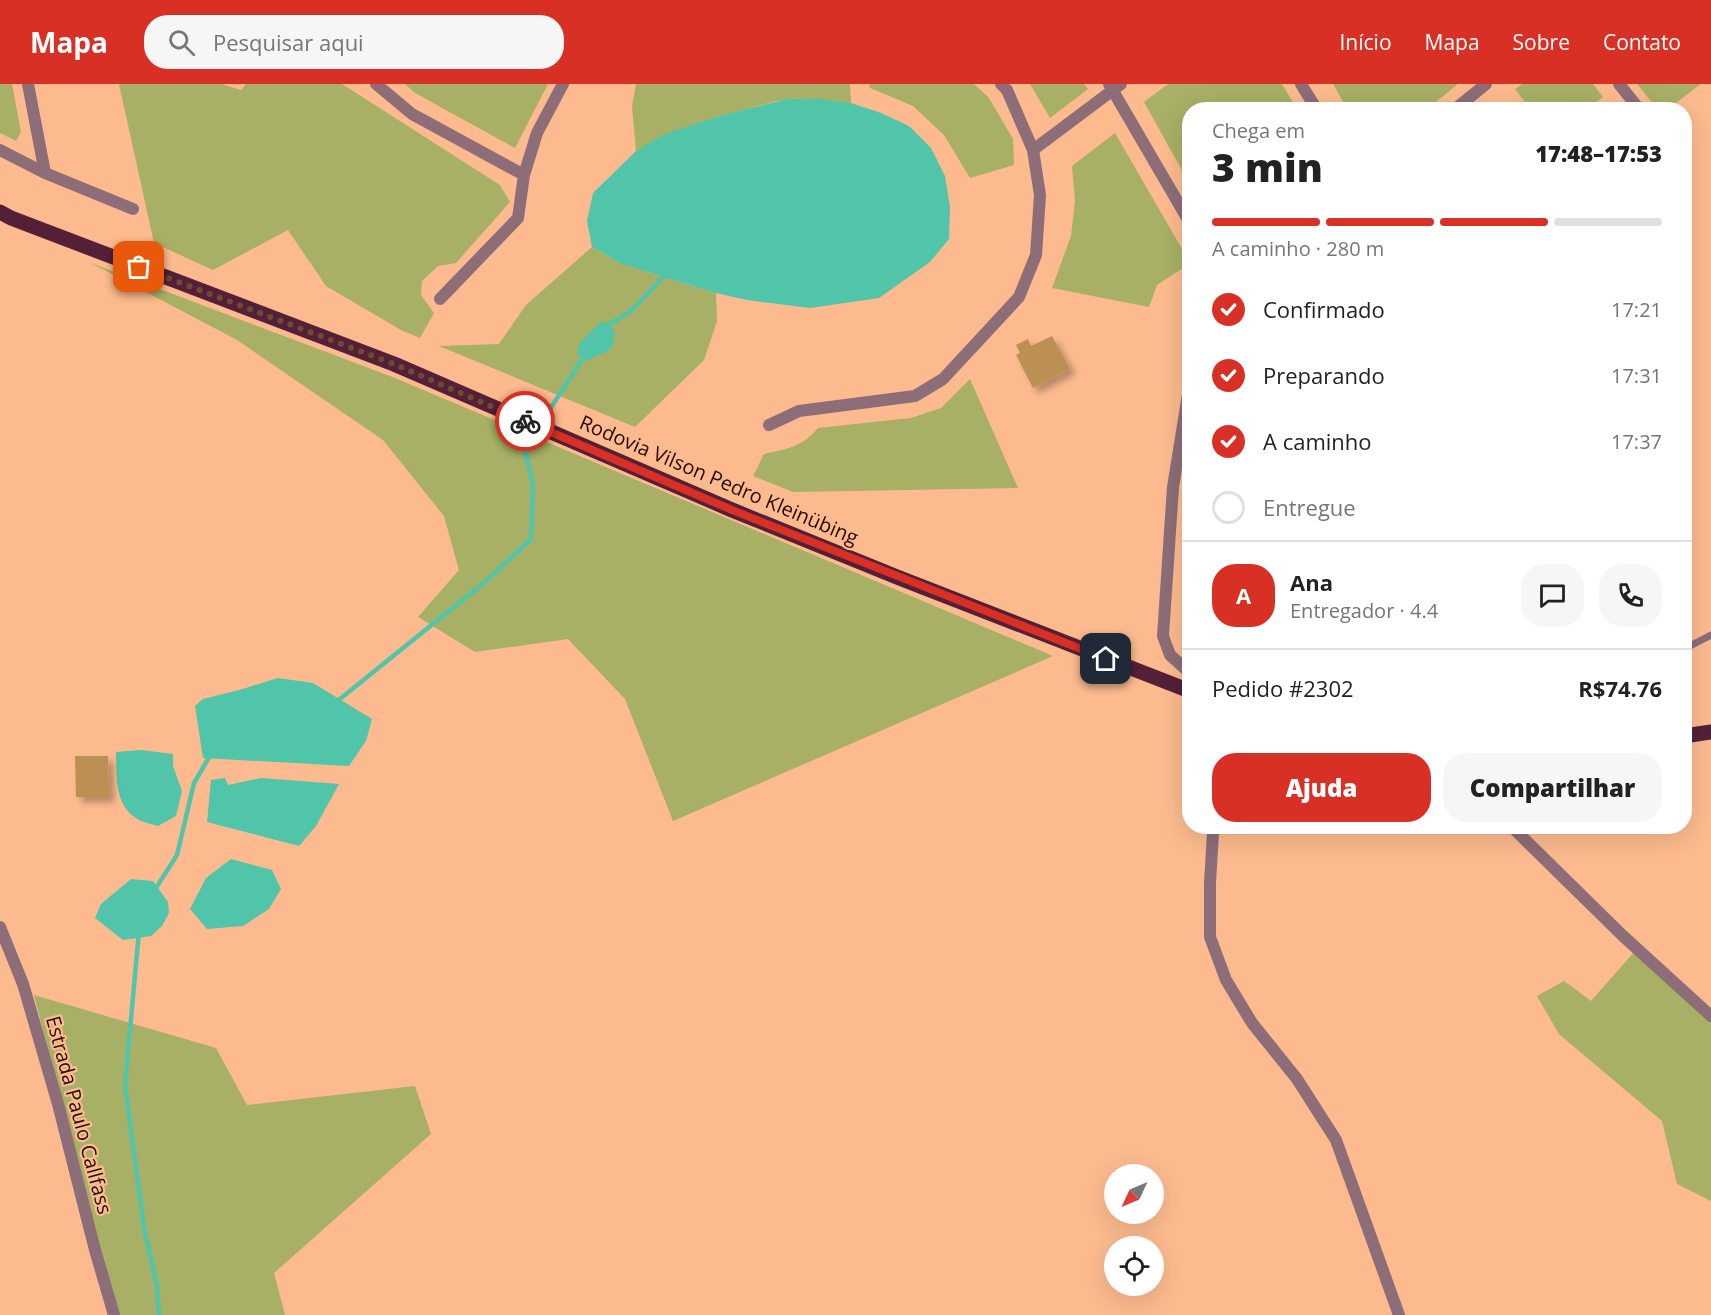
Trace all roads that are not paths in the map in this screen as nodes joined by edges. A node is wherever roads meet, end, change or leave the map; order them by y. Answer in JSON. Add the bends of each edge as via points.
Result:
{"nodes":[{"id":1,"x":28,"y":84,"type":"edge"},
{"id":2,"x":376,"y":84,"type":"edge"},
{"id":3,"x":563,"y":84,"type":"edge"},
{"id":4,"x":1001,"y":84,"type":"edge"},
{"id":5,"x":1301,"y":84,"type":"edge"},
{"id":6,"x":1486,"y":84,"type":"edge"},
{"id":7,"x":1619,"y":84,"type":"edge"},
{"id":8,"x":1114,"y":86,"type":"edge"},
{"id":9,"x":1312,"y":102,"type":"edge"},
{"id":10,"x":1464,"y":102,"type":"edge"},
{"id":11,"x":1634,"y":102,"type":"edge"},
{"id":12,"x":0,"y":150,"type":"edge"},
{"id":13,"x":1033,"y":150,"type":"junction"},
{"id":14,"x":45,"y":173,"type":"junction"},
{"id":15,"x":524,"y":175,"type":"junction"},
{"id":16,"x":133,"y":209,"type":"dead end"},
{"id":17,"x":1182,"y":209,"type":"edge"},
{"id":18,"x":0,"y":212,"type":"edge"},
{"id":19,"x":440,"y":298,"type":"dead end"},
{"id":20,"x":769,"y":425,"type":"dead end"},
{"id":21,"x":1182,"y":432,"type":"edge"},
{"id":22,"x":1711,"y":635,"type":"edge"},
{"id":23,"x":1692,"y":645,"type":"edge"},
{"id":24,"x":1182,"y":666,"type":"edge"},
{"id":25,"x":1182,"y":688,"type":"edge"},
{"id":26,"x":1711,"y":732,"type":"edge"},
{"id":27,"x":1692,"y":735,"type":"edge"},
{"id":28,"x":1213,"y":834,"type":"edge"},
{"id":29,"x":1519,"y":834,"type":"edge"},
{"id":30,"x":0,"y":927,"type":"edge"},
{"id":31,"x":1711,"y":1016,"type":"edge"},
{"id":32,"x":114,"y":1315,"type":"edge"},
{"id":33,"x":1399,"y":1315,"type":"edge"}],
"edges":[{"from":1,"to":14,"type":"street"},
{"from":2,"to":15,"type":"street","via":[[412,114]]},
{"from":3,"to":15,"type":"street","via":[[537,133]]},
{"from":4,"to":13,"type":"street"},
{"from":5,"to":9,"type":"street"},
{"from":6,"to":10,"type":"street"},
{"from":7,"to":11,"type":"street"},
{"from":8,"to":13,"type":"street"},
{"from":8,"to":17,"type":"street"},
{"from":12,"to":14,"type":"street"},
{"from":13,"to":20,"type":"street","via":[[1040,195],[1036,255],[1019,297],[943,379],[915,396],[799,411]]},
{"from":14,"to":16,"type":"street"},
{"from":15,"to":19,"type":"street","via":[[518,218]]},
{"from":18,"to":25,"type":"main road","name":"Rodovia Vilson Pedro Kleinübing","via":[[394,364],[732,510]]},
{"from":21,"to":24,"type":"street","via":[[1173,488],[1163,636],[1170,655]]},
{"from":22,"to":23,"type":"lane"},
{"from":26,"to":27,"type":"main road"},
{"from":28,"to":33,"type":"street","via":[[1210,937],[1227,980],[1252,1023],[1297,1079],[1336,1140]]},
{"from":29,"to":31,"type":"street"},
{"from":30,"to":32,"type":"street","name":"Estrada Paulo Callfass","via":[[26,995]]}]}
